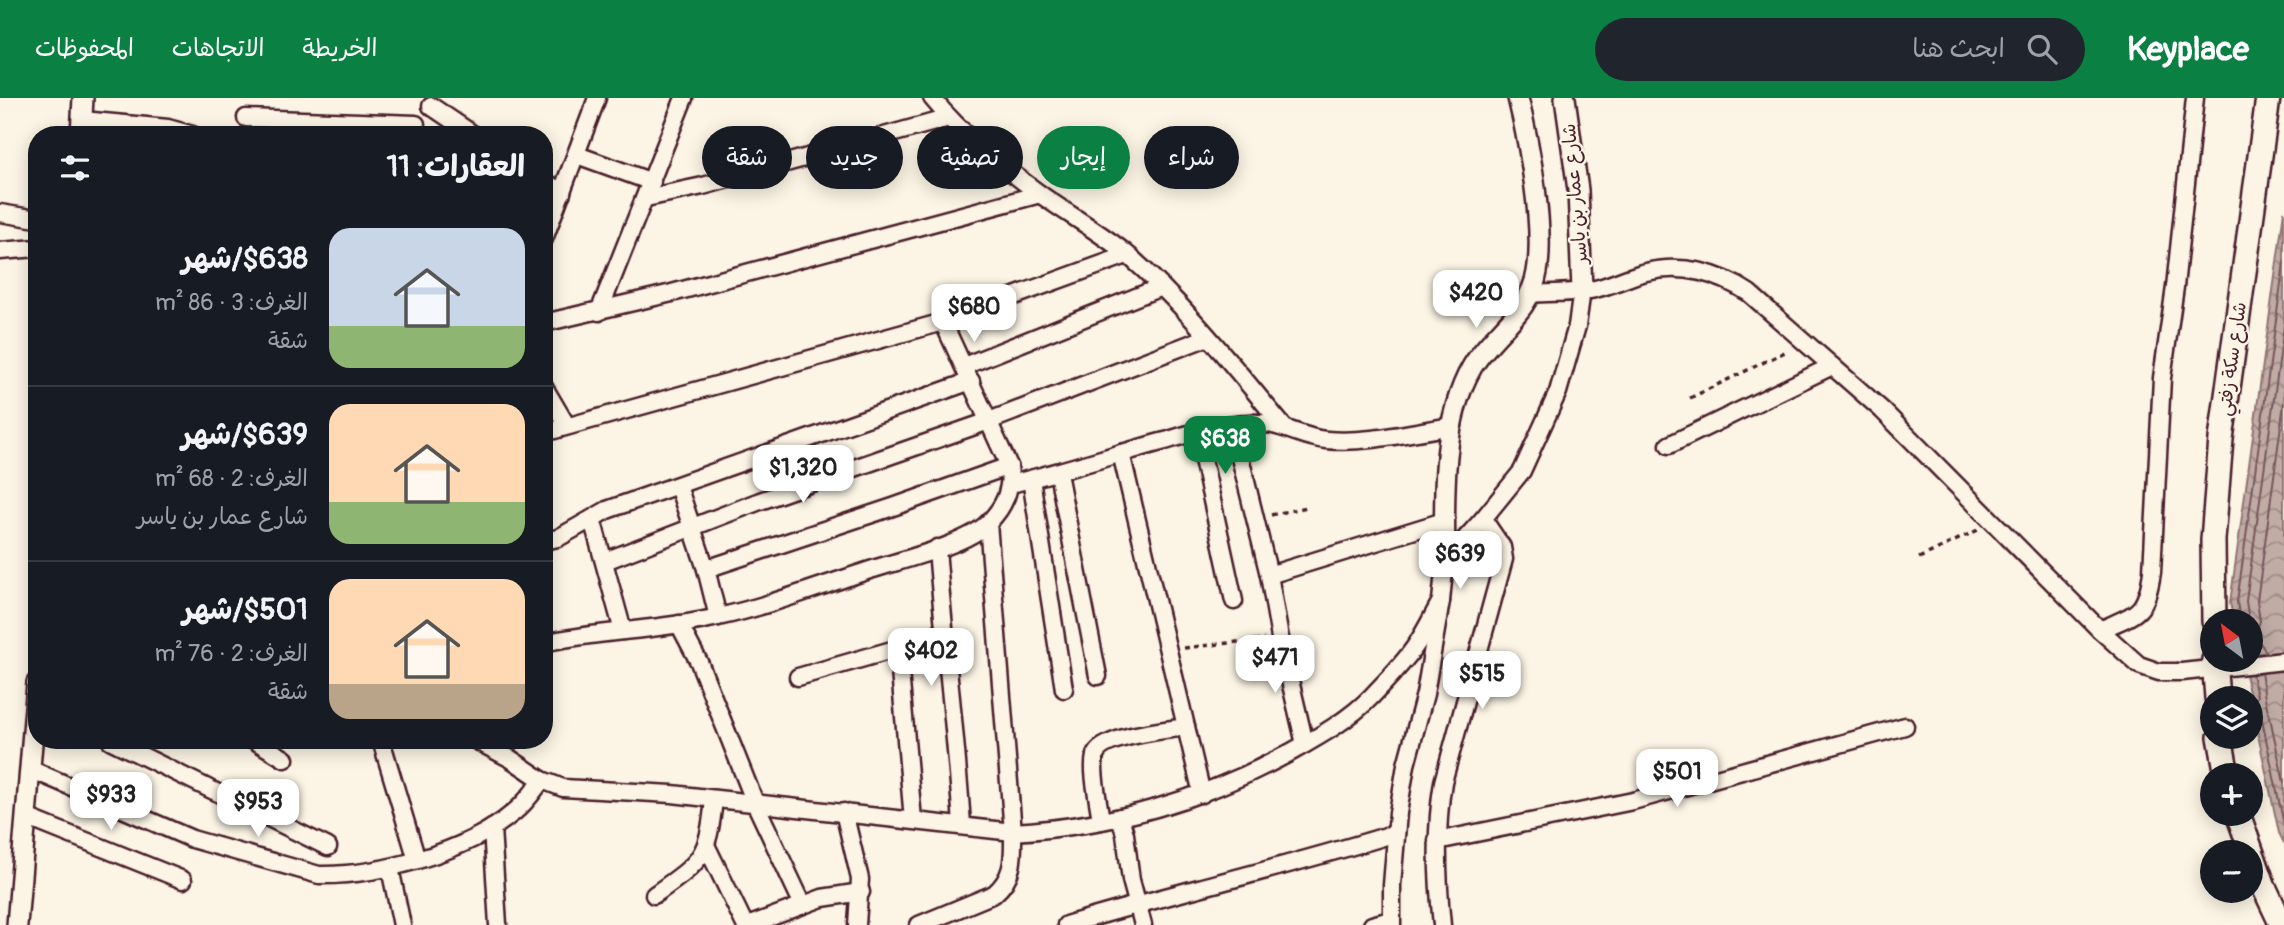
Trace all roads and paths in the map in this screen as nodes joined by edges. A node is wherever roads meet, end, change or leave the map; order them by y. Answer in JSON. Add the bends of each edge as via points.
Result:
{"nodes":[{"id":1,"x":83,"y":98,"type":"edge"},
{"id":2,"x":597,"y":98,"type":"edge"},
{"id":3,"x":684,"y":98,"type":"edge"},
{"id":4,"x":932,"y":98,"type":"edge"},
{"id":5,"x":1518,"y":98,"type":"edge"},
{"id":6,"x":1565,"y":98,"type":"edge"},
{"id":7,"x":2195,"y":98,"type":"edge"},
{"id":8,"x":2268,"y":98,"type":"edge"},
{"id":9,"x":433,"y":102,"type":"edge"},
{"id":10,"x":246,"y":118,"type":"dead end"},
{"id":11,"x":948,"y":118,"type":"junction"},
{"id":12,"x":81,"y":126,"type":"edge"},
{"id":13,"x":356,"y":126,"type":"edge"},
{"id":14,"x":414,"y":126,"type":"edge"},
{"id":15,"x":463,"y":126,"type":"edge"},
{"id":16,"x":577,"y":155,"type":"junction"},
{"id":17,"x":652,"y":182,"type":"junction"},
{"id":18,"x":553,"y":187,"type":"edge"},
{"id":19,"x":562,"y":193,"type":"junction"},
{"id":20,"x":1040,"y":194,"type":"junction"},
{"id":21,"x":646,"y":198,"type":"junction"},
{"id":22,"x":0,"y":213,"type":"edge"},
{"id":23,"x":553,"y":216,"type":"edge"},
{"id":24,"x":28,"y":218,"type":"edge"},
{"id":25,"x":28,"y":248,"type":"edge"},
{"id":26,"x":0,"y":251,"type":"edge"},
{"id":27,"x":1127,"y":255,"type":"junction"},
{"id":28,"x":1161,"y":287,"type":"junction"},
{"id":29,"x":1578,"y":291,"type":"junction"},
{"id":30,"x":1540,"y":293,"type":"junction"},
{"id":31,"x":599,"y":312,"type":"junction"},
{"id":32,"x":553,"y":321,"type":"edge"},
{"id":33,"x":943,"y":322,"type":"junction"},
{"id":34,"x":1208,"y":337,"type":"junction"},
{"id":35,"x":1805,"y":342,"type":"junction"},
{"id":36,"x":1832,"y":366,"type":"junction"},
{"id":37,"x":967,"y":374,"type":"junction"},
{"id":38,"x":1690,"y":398,"type":"dead end"},
{"id":39,"x":553,"y":403,"type":"edge"},
{"id":40,"x":989,"y":421,"type":"junction"},
{"id":41,"x":1231,"y":425,"type":"junction"},
{"id":42,"x":566,"y":426,"type":"junction"},
{"id":43,"x":1283,"y":426,"type":"junction"},
{"id":44,"x":1453,"y":426,"type":"junction"},
{"id":45,"x":553,"y":430,"type":"edge"},
{"id":46,"x":1197,"y":432,"type":"junction"},
{"id":47,"x":1670,"y":445,"type":"dead end"},
{"id":48,"x":1121,"y":453,"type":"junction"},
{"id":49,"x":1009,"y":466,"type":"junction"},
{"id":50,"x":1058,"y":472,"type":"junction"},
{"id":51,"x":1031,"y":479,"type":"junction"},
{"id":52,"x":1011,"y":484,"type":"junction"},
{"id":53,"x":678,"y":486,"type":"junction"},
{"id":54,"x":1307,"y":507,"type":"dead end"},
{"id":55,"x":592,"y":519,"type":"junction"},
{"id":56,"x":1254,"y":519,"type":"junction"},
{"id":57,"x":1483,"y":519,"type":"junction"},
{"id":58,"x":1444,"y":521,"type":"junction"},
{"id":59,"x":1995,"y":522,"type":"junction"},
{"id":60,"x":988,"y":523,"type":"junction"},
{"id":61,"x":693,"y":526,"type":"junction"},
{"id":62,"x":553,"y":539,"type":"edge"},
{"id":63,"x":937,"y":548,"type":"junction"},
{"id":64,"x":1919,"y":558,"type":"dead end"},
{"id":65,"x":605,"y":561,"type":"junction"},
{"id":66,"x":1444,"y":561,"type":"junction"},
{"id":67,"x":706,"y":569,"type":"junction"},
{"id":68,"x":1269,"y":575,"type":"junction"},
{"id":69,"x":1234,"y":601,"type":"dead end"},
{"id":70,"x":1441,"y":601,"type":"junction"},
{"id":71,"x":2214,"y":609,"type":"edge"},
{"id":72,"x":718,"y":617,"type":"junction"},
{"id":73,"x":679,"y":624,"type":"junction"},
{"id":74,"x":2100,"y":630,"type":"junction"},
{"id":75,"x":624,"y":631,"type":"junction"},
{"id":76,"x":944,"y":635,"type":"junction"},
{"id":77,"x":1280,"y":638,"type":"junction"},
{"id":78,"x":553,"y":641,"type":"edge"},
{"id":79,"x":898,"y":648,"type":"junction"},
{"id":80,"x":1167,"y":650,"type":"junction"},
{"id":81,"x":2284,"y":662,"type":"edge"},
{"id":82,"x":2263,"y":663,"type":"edge"},
{"id":83,"x":2200,"y":669,"type":"edge"},
{"id":84,"x":1098,"y":676,"type":"dead end"},
{"id":85,"x":798,"y":677,"type":"dead end"},
{"id":86,"x":1065,"y":689,"type":"dead end"},
{"id":87,"x":1905,"y":726,"type":"dead end"},
{"id":88,"x":1186,"y":727,"type":"junction"},
{"id":89,"x":1305,"y":744,"type":"junction"},
{"id":90,"x":32,"y":749,"type":"edge"},
{"id":91,"x":128,"y":749,"type":"edge"},
{"id":92,"x":269,"y":749,"type":"edge"},
{"id":93,"x":384,"y":749,"type":"edge"},
{"id":94,"x":492,"y":749,"type":"edge"},
{"id":95,"x":285,"y":759,"type":"dead end"},
{"id":96,"x":30,"y":769,"type":"junction"},
{"id":97,"x":542,"y":780,"type":"junction"},
{"id":98,"x":1202,"y":794,"type":"junction"},
{"id":99,"x":714,"y":799,"type":"junction"},
{"id":100,"x":756,"y":805,"type":"junction"},
{"id":101,"x":844,"y":812,"type":"junction"},
{"id":102,"x":26,"y":817,"type":"junction"},
{"id":103,"x":1120,"y":817,"type":"junction"},
{"id":104,"x":913,"y":820,"type":"junction"},
{"id":105,"x":1101,"y":821,"type":"junction"},
{"id":106,"x":962,"y":825,"type":"junction"},
{"id":107,"x":2242,"y":826,"type":"edge"},
{"id":108,"x":492,"y":828,"type":"junction"},
{"id":109,"x":1013,"y":831,"type":"junction"},
{"id":110,"x":1396,"y":833,"type":"junction"},
{"id":111,"x":1437,"y":841,"type":"junction"},
{"id":112,"x":328,"y":847,"type":"dead end"},
{"id":113,"x":706,"y":847,"type":"junction"},
{"id":114,"x":416,"y":860,"type":"junction"},
{"id":115,"x":390,"y":868,"type":"junction"},
{"id":116,"x":183,"y":880,"type":"dead end"},
{"id":117,"x":861,"y":892,"type":"junction"},
{"id":118,"x":654,"y":895,"type":"dead end"},
{"id":119,"x":1137,"y":904,"type":"junction"},
{"id":120,"x":803,"y":905,"type":"junction"},
{"id":121,"x":1392,"y":923,"type":"edge"},
{"id":122,"x":17,"y":925,"type":"edge"},
{"id":123,"x":402,"y":925,"type":"edge"},
{"id":124,"x":496,"y":925,"type":"edge"},
{"id":125,"x":748,"y":925,"type":"edge"},
{"id":126,"x":856,"y":925,"type":"edge"},
{"id":127,"x":919,"y":925,"type":"edge"},
{"id":128,"x":1066,"y":925,"type":"edge"},
{"id":129,"x":1143,"y":925,"type":"edge"},
{"id":130,"x":1372,"y":925,"type":"edge"},
{"id":131,"x":1442,"y":925,"type":"edge"},
{"id":132,"x":2282,"y":925,"type":"edge"}],
"edges":[{"from":1,"to":12,"type":"street"},
{"from":2,"to":16,"type":"street"},
{"from":3,"to":17,"type":"street"},
{"from":4,"to":11,"type":"street"},
{"from":5,"to":30,"type":"street","name":"شارع عمار بن ياسر","via":[[1536,199]]},
{"from":6,"to":29,"type":"street","name":"شارع عمار بن ياسر","via":[[1578,190]]},
{"from":7,"to":74,"type":"street","via":[[2162,378],[2148,595],[2133,615]]},
{"from":8,"to":71,"type":"main road","name":"شارع سكة زفتي","via":[[2221,439],[2213,540]]},
{"from":9,"to":14,"type":"street"},
{"from":9,"to":15,"type":"street"},
{"from":10,"to":13,"type":"street"},
{"from":11,"to":20,"type":"street"},
{"from":11,"to":21,"type":"street"},
{"from":16,"to":17,"type":"street"},
{"from":16,"to":19,"type":"street"},
{"from":17,"to":21,"type":"street"},
{"from":18,"to":19,"type":"street"},
{"from":19,"to":23,"type":"street"},
{"from":20,"to":27,"type":"street"},
{"from":20,"to":31,"type":"street"},
{"from":21,"to":31,"type":"street"},
{"from":22,"to":24,"type":"street"},
{"from":25,"to":26,"type":"street"},
{"from":27,"to":28,"type":"street"},
{"from":27,"to":33,"type":"street"},
{"from":28,"to":34,"type":"street"},
{"from":28,"to":37,"type":"street"},
{"from":29,"to":30,"type":"street"},
{"from":29,"to":35,"type":"street","via":[[1646,272],[1698,271],[1727,279],[1749,292]]},
{"from":29,"to":57,"type":"street","via":[[1577,326],[1558,392],[1522,471]]},
{"from":30,"to":44,"type":"street","name":"شارع عمار بن ياسر","via":[[1472,367],[1458,399]]},
{"from":31,"to":32,"type":"street"},
{"from":33,"to":37,"type":"street"},
{"from":33,"to":42,"type":"street"},
{"from":34,"to":40,"type":"street"},
{"from":34,"to":43,"type":"street"},
{"from":35,"to":36,"type":"street"},
{"from":35,"to":38,"type":"path"},
{"from":36,"to":47,"type":"street"},
{"from":36,"to":59,"type":"street"},
{"from":37,"to":40,"type":"street"},
{"from":37,"to":53,"type":"street"},
{"from":39,"to":42,"type":"street"},
{"from":40,"to":49,"type":"street"},
{"from":40,"to":61,"type":"street"},
{"from":41,"to":43,"type":"street","via":[[1262,422]]},
{"from":41,"to":46,"type":"street"},
{"from":41,"to":56,"type":"street"},
{"from":42,"to":45,"type":"street"},
{"from":43,"to":44,"type":"street","via":[[1339,441]]},
{"from":44,"to":58,"type":"street","name":"شارع عمار بن ياسر"},
{"from":46,"to":48,"type":"street"},
{"from":46,"to":69,"type":"street"},
{"from":48,"to":50,"type":"street"},
{"from":48,"to":80,"type":"street"},
{"from":49,"to":52,"type":"street"},
{"from":49,"to":67,"type":"street"},
{"from":50,"to":51,"type":"street"},
{"from":50,"to":84,"type":"street"},
{"from":51,"to":52,"type":"street"},
{"from":51,"to":86,"type":"street"},
{"from":52,"to":60,"type":"street"},
{"from":53,"to":55,"type":"street"},
{"from":53,"to":61,"type":"street"},
{"from":54,"to":56,"type":"path"},
{"from":55,"to":62,"type":"street"},
{"from":55,"to":65,"type":"street"},
{"from":56,"to":68,"type":"street"},
{"from":57,"to":66,"type":"street"},
{"from":57,"to":111,"type":"street","via":[[1502,547],[1504,559],[1443,782]]},
{"from":58,"to":66,"type":"street","name":"شارع عمار بن ياسر"},
{"from":58,"to":68,"type":"street"},
{"from":59,"to":64,"type":"path"},
{"from":59,"to":74,"type":"street"},
{"from":60,"to":63,"type":"street"},
{"from":60,"to":109,"type":"street"},
{"from":61,"to":65,"type":"street"},
{"from":61,"to":67,"type":"street"},
{"from":63,"to":72,"type":"street"},
{"from":63,"to":76,"type":"street"},
{"from":65,"to":75,"type":"street"},
{"from":66,"to":70,"type":"street"},
{"from":67,"to":72,"type":"street"},
{"from":68,"to":77,"type":"street"},
{"from":70,"to":89,"type":"street","via":[[1414,648],[1370,698]]},
{"from":70,"to":110,"type":"street"},
{"from":72,"to":73,"type":"street"},
{"from":73,"to":75,"type":"street"},
{"from":73,"to":100,"type":"street","via":[[699,662]]},
{"from":74,"to":83,"type":"street","via":[[2147,669],[2169,673]]},
{"from":75,"to":78,"type":"street"},
{"from":76,"to":79,"type":"street"},
{"from":76,"to":106,"type":"street"},
{"from":77,"to":80,"type":"path"},
{"from":77,"to":89,"type":"street"},
{"from":79,"to":85,"type":"street"},
{"from":79,"to":104,"type":"street"},
{"from":80,"to":88,"type":"street"},
{"from":81,"to":82,"type":"street"},
{"from":87,"to":111,"type":"street","via":[[1633,801]]},
{"from":88,"to":98,"type":"street"},
{"from":88,"to":105,"type":"street","via":[[1117,740],[1098,750],[1094,767]]},
{"from":89,"to":98,"type":"street"},
{"from":90,"to":96,"type":"street"},
{"from":91,"to":112,"type":"street"},
{"from":92,"to":95,"type":"street"},
{"from":93,"to":114,"type":"street"},
{"from":94,"to":97,"type":"street"},
{"from":96,"to":102,"type":"street"},
{"from":96,"to":115,"type":"street","via":[[192,839],[319,875]]},
{"from":97,"to":99,"type":"street","via":[[563,788]]},
{"from":97,"to":108,"type":"street","via":[[529,798]]},
{"from":98,"to":103,"type":"street"},
{"from":99,"to":100,"type":"street"},
{"from":99,"to":113,"type":"street"},
{"from":100,"to":101,"type":"street"},
{"from":100,"to":120,"type":"street"},
{"from":101,"to":104,"type":"street"},
{"from":101,"to":117,"type":"street"},
{"from":102,"to":116,"type":"street"},
{"from":102,"to":122,"type":"street"},
{"from":103,"to":105,"type":"street"},
{"from":103,"to":119,"type":"street"},
{"from":104,"to":106,"type":"street"},
{"from":105,"to":109,"type":"street"},
{"from":106,"to":109,"type":"street"},
{"from":107,"to":132,"type":"main road"},
{"from":108,"to":114,"type":"street"},
{"from":108,"to":124,"type":"street"},
{"from":109,"to":127,"type":"street","via":[[1013,866],[1004,886]]},
{"from":110,"to":119,"type":"street"},
{"from":110,"to":121,"type":"street"},
{"from":111,"to":131,"type":"street"},
{"from":113,"to":118,"type":"street","via":[[690,869]]},
{"from":113,"to":125,"type":"street"},
{"from":114,"to":115,"type":"street"},
{"from":115,"to":123,"type":"street"},
{"from":117,"to":120,"type":"street"},
{"from":117,"to":126,"type":"street"},
{"from":119,"to":128,"type":"street"},
{"from":119,"to":129,"type":"street"},
{"from":120,"to":125,"type":"street"},
{"from":121,"to":130,"type":"street"}]}
